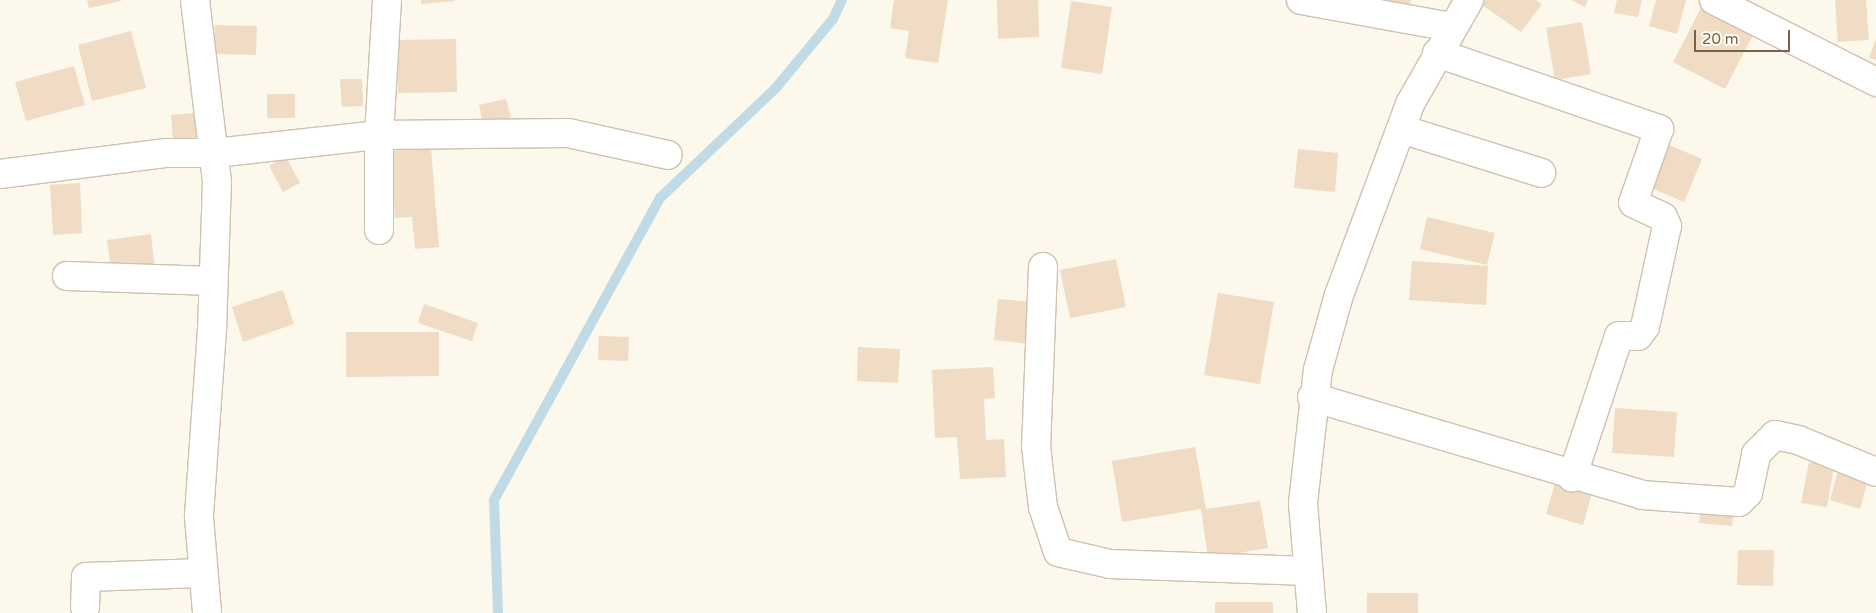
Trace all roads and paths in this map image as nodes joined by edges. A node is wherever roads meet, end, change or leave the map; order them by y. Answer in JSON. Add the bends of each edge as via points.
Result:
{"nodes":[{"id":1,"x":194,"y":0,"type":"edge"},
{"id":2,"x":387,"y":0,"type":"edge"},
{"id":3,"x":1301,"y":0,"type":"edge"},
{"id":4,"x":1469,"y":0,"type":"edge"},
{"id":5,"x":1714,"y":0,"type":"edge"},
{"id":6,"x":1451,"y":27,"type":"junction"},
{"id":7,"x":1438,"y":53,"type":"junction"},
{"id":8,"x":1876,"y":82,"type":"edge"},
{"id":9,"x":1401,"y":129,"type":"junction"},
{"id":10,"x":380,"y":135,"type":"junction"},
{"id":11,"x":216,"y":153,"type":"junction"},
{"id":12,"x":668,"y":155,"type":"dead end"},
{"id":13,"x":1541,"y":173,"type":"dead end"},
{"id":14,"x":0,"y":174,"type":"edge"},
{"id":15,"x":379,"y":230,"type":"dead end"},
{"id":16,"x":1043,"y":267,"type":"dead end"},
{"id":17,"x":67,"y":276,"type":"dead end"},
{"id":18,"x":213,"y":281,"type":"junction"},
{"id":19,"x":1312,"y":397,"type":"junction"},
{"id":20,"x":1876,"y":472,"type":"edge"},
{"id":21,"x":1572,"y":476,"type":"junction"},
{"id":22,"x":1308,"y":570,"type":"junction"},
{"id":23,"x":203,"y":573,"type":"junction"},
{"id":24,"x":85,"y":607,"type":"dead end"},
{"id":25,"x":207,"y":613,"type":"edge"},
{"id":26,"x":1312,"y":613,"type":"edge"}],
"edges":[{"from":1,"to":11,"type":"street"},
{"from":2,"to":10,"type":"street"},
{"from":3,"to":6,"type":"street"},
{"from":4,"to":6,"type":"street"},
{"from":5,"to":8,"type":"street"},
{"from":6,"to":7,"type":"street"},
{"from":7,"to":9,"type":"street"},
{"from":7,"to":21,"type":"street","via":[[1659,129],[1633,203],[1663,217],[1667,226],[1645,327],[1638,336],[1619,336]]},
{"from":9,"to":13,"type":"street"},
{"from":9,"to":19,"type":"street","via":[[1339,295]]},
{"from":10,"to":11,"type":"street"},
{"from":10,"to":12,"type":"street","via":[[568,133]]},
{"from":10,"to":15,"type":"street"},
{"from":11,"to":14,"type":"street","via":[[168,153]]},
{"from":11,"to":18,"type":"street"},
{"from":16,"to":22,"type":"street","via":[[1036,446],[1043,507],[1058,552],[1110,564]]},
{"from":17,"to":18,"type":"street"},
{"from":18,"to":23,"type":"street","via":[[199,517]]},
{"from":19,"to":21,"type":"street"},
{"from":19,"to":22,"type":"street","via":[[1303,503]]},
{"from":20,"to":21,"type":"street","via":[[1798,440],[1775,435],[1756,454],[1748,493],[1739,502],[1642,495]]},
{"from":22,"to":26,"type":"street"},
{"from":23,"to":24,"type":"street","via":[[86,577]]},
{"from":23,"to":25,"type":"street"}]}
